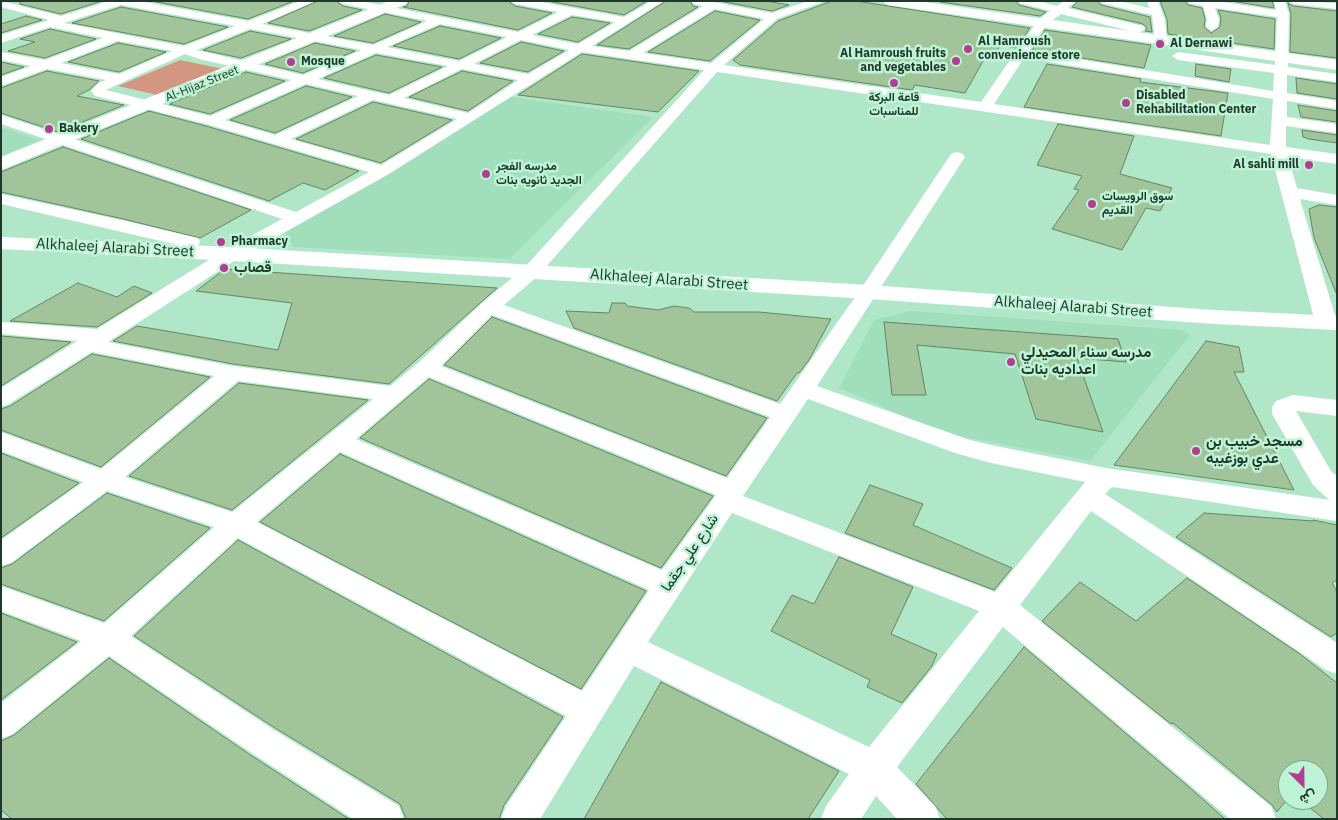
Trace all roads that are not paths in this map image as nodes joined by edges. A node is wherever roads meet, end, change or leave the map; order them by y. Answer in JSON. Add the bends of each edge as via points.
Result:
{"nodes":[{"id":1,"x":45,"y":1,"type":"edge"},
{"id":2,"x":121,"y":1,"type":"edge"},
{"id":3,"x":311,"y":1,"type":"edge"},
{"id":4,"x":343,"y":1,"type":"edge"},
{"id":5,"x":401,"y":1,"type":"edge"},
{"id":6,"x":515,"y":1,"type":"edge"},
{"id":7,"x":659,"y":1,"type":"edge"},
{"id":8,"x":692,"y":1,"type":"edge"},
{"id":9,"x":820,"y":1,"type":"edge"},
{"id":10,"x":888,"y":1,"type":"edge"},
{"id":11,"x":1023,"y":1,"type":"edge"},
{"id":12,"x":1071,"y":1,"type":"edge"},
{"id":13,"x":1105,"y":1,"type":"edge"},
{"id":14,"x":1192,"y":1,"type":"edge"},
{"id":15,"x":1293,"y":1,"type":"edge"},
{"id":16,"x":923,"y":3,"type":"edge"},
{"id":17,"x":1216,"y":3,"type":"edge"},
{"id":18,"x":1,"y":4,"type":"edge"},
{"id":19,"x":200,"y":4,"type":"dead end"},
{"id":20,"x":713,"y":5,"type":"junction"},
{"id":21,"x":1337,"y":6,"type":"edge"},
{"id":22,"x":1154,"y":7,"type":"edge"},
{"id":23,"x":1281,"y":8,"type":"edge"},
{"id":24,"x":20,"y":9,"type":"junction"},
{"id":25,"x":382,"y":9,"type":"junction"},
{"id":26,"x":1060,"y":10,"type":"junction"},
{"id":27,"x":570,"y":11,"type":"junction"},
{"id":28,"x":177,"y":12,"type":"junction"},
{"id":29,"x":1,"y":15,"type":"edge"},
{"id":30,"x":773,"y":17,"type":"junction"},
{"id":31,"x":439,"y":20,"type":"junction"},
{"id":32,"x":56,"y":22,"type":"junction"},
{"id":33,"x":626,"y":22,"type":"junction"},
{"id":34,"x":1042,"y":23,"type":"junction"},
{"id":35,"x":250,"y":24,"type":"junction"},
{"id":36,"x":1212,"y":27,"type":"dead end"},
{"id":37,"x":1139,"y":29,"type":"dead end"},
{"id":38,"x":119,"y":36,"type":"junction"},
{"id":39,"x":315,"y":36,"type":"junction"},
{"id":40,"x":519,"y":36,"type":"junction"},
{"id":41,"x":1,"y":39,"type":"edge"},
{"id":42,"x":1161,"y":41,"type":"junction"},
{"id":43,"x":376,"y":48,"type":"junction"},
{"id":44,"x":580,"y":48,"type":"junction"},
{"id":45,"x":185,"y":50,"type":"junction"},
{"id":46,"x":1179,"y":50,"type":"junction"},
{"id":47,"x":1021,"y":54,"type":"junction"},
{"id":48,"x":1,"y":56,"type":"edge"},
{"id":49,"x":630,"y":56,"type":"junction"},
{"id":50,"x":46,"y":64,"type":"junction"},
{"id":51,"x":1282,"y":64,"type":"junction"},
{"id":52,"x":461,"y":65,"type":"junction"},
{"id":53,"x":1337,"y":65,"type":"edge"},
{"id":54,"x":246,"y":66,"type":"junction"},
{"id":55,"x":1246,"y":66,"type":"junction"},
{"id":56,"x":713,"y":68,"type":"junction"},
{"id":57,"x":120,"y":78,"type":"junction"},
{"id":58,"x":530,"y":78,"type":"junction"},
{"id":59,"x":1170,"y":78,"type":"junction"},
{"id":60,"x":1337,"y":78,"type":"edge"},
{"id":61,"x":306,"y":80,"type":"junction"},
{"id":62,"x":1,"y":82,"type":"edge"},
{"id":63,"x":1246,"y":91,"type":"junction"},
{"id":64,"x":370,"y":96,"type":"junction"},
{"id":65,"x":1281,"y":97,"type":"junction"},
{"id":66,"x":390,"y":100,"type":"junction"},
{"id":67,"x":148,"y":105,"type":"junction"},
{"id":68,"x":1337,"y":105,"type":"edge"},
{"id":69,"x":984,"y":108,"type":"junction"},
{"id":70,"x":470,"y":118,"type":"junction"},
{"id":71,"x":1,"y":119,"type":"edge"},
{"id":72,"x":211,"y":121,"type":"junction"},
{"id":73,"x":1280,"y":121,"type":"junction"},
{"id":74,"x":1337,"y":129,"type":"edge"},
{"id":75,"x":63,"y":139,"type":"junction"},
{"id":76,"x":277,"y":140,"type":"junction"},
{"id":77,"x":1278,"y":150,"type":"junction"},
{"id":78,"x":957,"y":157,"type":"dead end"},
{"id":79,"x":1337,"y":159,"type":"edge"},
{"id":80,"x":1,"y":164,"type":"edge"},
{"id":81,"x":383,"y":171,"type":"junction"},
{"id":82,"x":1290,"y":192,"type":"junction"},
{"id":83,"x":1,"y":199,"type":"edge"},
{"id":84,"x":1337,"y":200,"type":"edge"},
{"id":85,"x":297,"y":218,"type":"junction"},
{"id":86,"x":191,"y":242,"type":"dead end"},
{"id":87,"x":1,"y":243,"type":"edge"},
{"id":88,"x":232,"y":254,"type":"junction"},
{"id":89,"x":530,"y":272,"type":"junction"},
{"id":90,"x":869,"y":292,"type":"junction"},
{"id":91,"x":489,"y":307,"type":"junction"},
{"id":92,"x":1332,"y":322,"type":"edge"},
{"id":93,"x":1,"y":328,"type":"edge"},
{"id":94,"x":93,"y":340,"type":"junction"},
{"id":95,"x":426,"y":368,"type":"junction"},
{"id":96,"x":232,"y":373,"type":"junction"},
{"id":97,"x":803,"y":389,"type":"junction"},
{"id":98,"x":394,"y":394,"type":"junction"},
{"id":99,"x":1,"y":399,"type":"edge"},
{"id":100,"x":1337,"y":408,"type":"edge"},
{"id":101,"x":785,"y":414,"type":"junction"},
{"id":102,"x":1,"y":441,"type":"edge"},
{"id":103,"x":339,"y":441,"type":"junction"},
{"id":104,"x":104,"y":480,"type":"junction"},
{"id":105,"x":1097,"y":487,"type":"junction"},
{"id":106,"x":1337,"y":492,"type":"edge"},
{"id":107,"x":730,"y":495,"type":"junction"},
{"id":108,"x":1337,"y":511,"type":"edge"},
{"id":109,"x":236,"y":524,"type":"junction"},
{"id":110,"x":1,"y":556,"type":"edge"},
{"id":111,"x":668,"y":585,"type":"junction"},
{"id":112,"x":1,"y":598,"type":"edge"},
{"id":113,"x":1001,"y":607,"type":"junction"},
{"id":114,"x":108,"y":638,"type":"junction"},
{"id":115,"x":629,"y":648,"type":"junction"},
{"id":116,"x":1337,"y":660,"type":"edge"},
{"id":117,"x":589,"y":711,"type":"junction"},
{"id":118,"x":1,"y":723,"type":"edge"},
{"id":119,"x":874,"y":768,"type":"junction"},
{"id":120,"x":386,"y":819,"type":"edge"},
{"id":121,"x":519,"y":819,"type":"edge"},
{"id":122,"x":839,"y":819,"type":"edge"},
{"id":123,"x":922,"y":819,"type":"edge"},
{"id":124,"x":1258,"y":819,"type":"edge"}],
"edges":[{"from":1,"to":24,"type":"street"},
{"from":2,"to":28,"type":"street"},
{"from":2,"to":32,"type":"street"},
{"from":3,"to":35,"type":"street"},
{"from":4,"to":25,"type":"street"},
{"from":5,"to":25,"type":"main road","name":"Al-Hijaz Street"},
{"from":6,"to":27,"type":"street"},
{"from":7,"to":33,"type":"street"},
{"from":8,"to":20,"type":"street"},
{"from":9,"to":30,"type":"street"},
{"from":10,"to":16,"type":"main road"},
{"from":11,"to":26,"type":"street"},
{"from":12,"to":26,"type":"street"},
{"from":13,"to":22,"type":"street"},
{"from":14,"to":17,"type":"street"},
{"from":15,"to":21,"type":"street"},
{"from":16,"to":34,"type":"main road"},
{"from":17,"to":23,"type":"street"},
{"from":17,"to":36,"type":"street"},
{"from":18,"to":24,"type":"street"},
{"from":19,"to":28,"type":"street"},
{"from":20,"to":30,"type":"street"},
{"from":20,"to":49,"type":"street"},
{"from":22,"to":42,"type":"street"},
{"from":23,"to":51,"type":"street"},
{"from":24,"to":29,"type":"street"},
{"from":24,"to":32,"type":"street"},
{"from":25,"to":31,"type":"street"},
{"from":25,"to":39,"type":"main road","name":"Al-Hijaz Street"},
{"from":26,"to":34,"type":"street"},
{"from":26,"to":37,"type":"street"},
{"from":27,"to":33,"type":"street"},
{"from":27,"to":40,"type":"street"},
{"from":28,"to":35,"type":"street"},
{"from":30,"to":56,"type":"street"},
{"from":31,"to":40,"type":"street"},
{"from":31,"to":43,"type":"street"},
{"from":32,"to":38,"type":"street"},
{"from":32,"to":41,"type":"street"},
{"from":33,"to":44,"type":"street"},
{"from":34,"to":42,"type":"main road"},
{"from":34,"to":47,"type":"street"},
{"from":35,"to":39,"type":"street"},
{"from":35,"to":45,"type":"street"},
{"from":38,"to":45,"type":"street"},
{"from":38,"to":50,"type":"street"},
{"from":39,"to":43,"type":"street"},
{"from":39,"to":54,"type":"main road","name":"Al-Hijaz Street"},
{"from":40,"to":44,"type":"street"},
{"from":40,"to":52,"type":"street"},
{"from":42,"to":46,"type":"main road"},
{"from":43,"to":52,"type":"street"},
{"from":43,"to":61,"type":"street"},
{"from":44,"to":49,"type":"street"},
{"from":44,"to":58,"type":"street"},
{"from":45,"to":54,"type":"street"},
{"from":45,"to":57,"type":"street"},
{"from":46,"to":51,"type":"main road"},
{"from":46,"to":55,"type":"street"},
{"from":46,"to":59,"type":"street"},
{"from":47,"to":59,"type":"street"},
{"from":47,"to":69,"type":"street"},
{"from":48,"to":50,"type":"street"},
{"from":49,"to":56,"type":"street"},
{"from":50,"to":57,"type":"street"},
{"from":50,"to":62,"type":"street"},
{"from":51,"to":53,"type":"main road"},
{"from":51,"to":55,"type":"street"},
{"from":51,"to":60,"type":"street"},
{"from":51,"to":65,"type":"street"},
{"from":52,"to":58,"type":"street"},
{"from":52,"to":66,"type":"street"},
{"from":54,"to":61,"type":"street"},
{"from":54,"to":67,"type":"main road","name":"Al-Hijaz Street"},
{"from":55,"to":63,"type":"street"},
{"from":56,"to":69,"type":"street"},
{"from":56,"to":89,"type":"street"},
{"from":57,"to":67,"type":"street","via":[[98,91]]},
{"from":58,"to":70,"type":"street"},
{"from":59,"to":63,"type":"street"},
{"from":61,"to":64,"type":"street"},
{"from":61,"to":72,"type":"street"},
{"from":63,"to":65,"type":"street"},
{"from":64,"to":66,"type":"street"},
{"from":64,"to":76,"type":"street"},
{"from":65,"to":68,"type":"street"},
{"from":65,"to":73,"type":"street"},
{"from":66,"to":70,"type":"street"},
{"from":67,"to":72,"type":"street"},
{"from":67,"to":75,"type":"main road","name":"Al-Hijaz Street"},
{"from":69,"to":77,"type":"street"},
{"from":70,"to":81,"type":"street"},
{"from":71,"to":75,"type":"street"},
{"from":72,"to":76,"type":"street"},
{"from":73,"to":74,"type":"street"},
{"from":73,"to":77,"type":"street"},
{"from":75,"to":80,"type":"main road","name":"Al-Hijaz Street"},
{"from":75,"to":85,"type":"street"},
{"from":76,"to":81,"type":"street"},
{"from":77,"to":79,"type":"street"},
{"from":77,"to":82,"type":"street"},
{"from":78,"to":90,"type":"street","name":"شارع علي جقما"},
{"from":81,"to":85,"type":"street"},
{"from":82,"to":84,"type":"street"},
{"from":82,"to":92,"type":"street"},
{"from":83,"to":86,"type":"street"},
{"from":85,"to":88,"type":"street"},
{"from":87,"to":88,"type":"main road","name":"Alkhaleej Alarabi Street"},
{"from":88,"to":89,"type":"main road","name":"Alkhaleej Alarabi Street"},
{"from":88,"to":94,"type":"street"},
{"from":89,"to":90,"type":"main road","name":"Alkhaleej Alarabi Street"},
{"from":89,"to":91,"type":"street"},
{"from":90,"to":92,"type":"main road","name":"Alkhaleej Alarabi Street","via":[[1214,317]]},
{"from":90,"to":97,"type":"street","name":"شارع علي جقما"},
{"from":91,"to":95,"type":"street"},
{"from":91,"to":101,"type":"street"},
{"from":93,"to":94,"type":"street"},
{"from":94,"to":96,"type":"street"},
{"from":94,"to":99,"type":"street"},
{"from":95,"to":98,"type":"street"},
{"from":95,"to":107,"type":"street"},
{"from":96,"to":98,"type":"street"},
{"from":96,"to":104,"type":"street"},
{"from":97,"to":101,"type":"street","name":"شارع علي جقما"},
{"from":97,"to":105,"type":"street","via":[[964,447]]},
{"from":98,"to":103,"type":"street"},
{"from":100,"to":106,"type":"street","via":[[1293,403],[1284,407],[1284,414],[1322,478]]},
{"from":101,"to":107,"type":"street","name":"شارع علي جقما"},
{"from":102,"to":104,"type":"street"},
{"from":103,"to":109,"type":"street"},
{"from":103,"to":111,"type":"street"},
{"from":104,"to":109,"type":"street"},
{"from":104,"to":110,"type":"street"},
{"from":105,"to":108,"type":"street"},
{"from":105,"to":113,"type":"street"},
{"from":105,"to":116,"type":"street"},
{"from":107,"to":111,"type":"street","name":"شارع علي جقما"},
{"from":107,"to":113,"type":"street"},
{"from":109,"to":114,"type":"street"},
{"from":109,"to":117,"type":"street"},
{"from":111,"to":115,"type":"street","name":"شارع علي جقما"},
{"from":112,"to":114,"type":"street"},
{"from":113,"to":119,"type":"street"},
{"from":113,"to":124,"type":"street"},
{"from":114,"to":118,"type":"street"},
{"from":114,"to":120,"type":"street"},
{"from":115,"to":117,"type":"street","name":"شارع علي جقما"},
{"from":115,"to":119,"type":"street"},
{"from":117,"to":121,"type":"street","name":"شارع علي جقما"},
{"from":119,"to":122,"type":"street"},
{"from":119,"to":123,"type":"street"}]}
